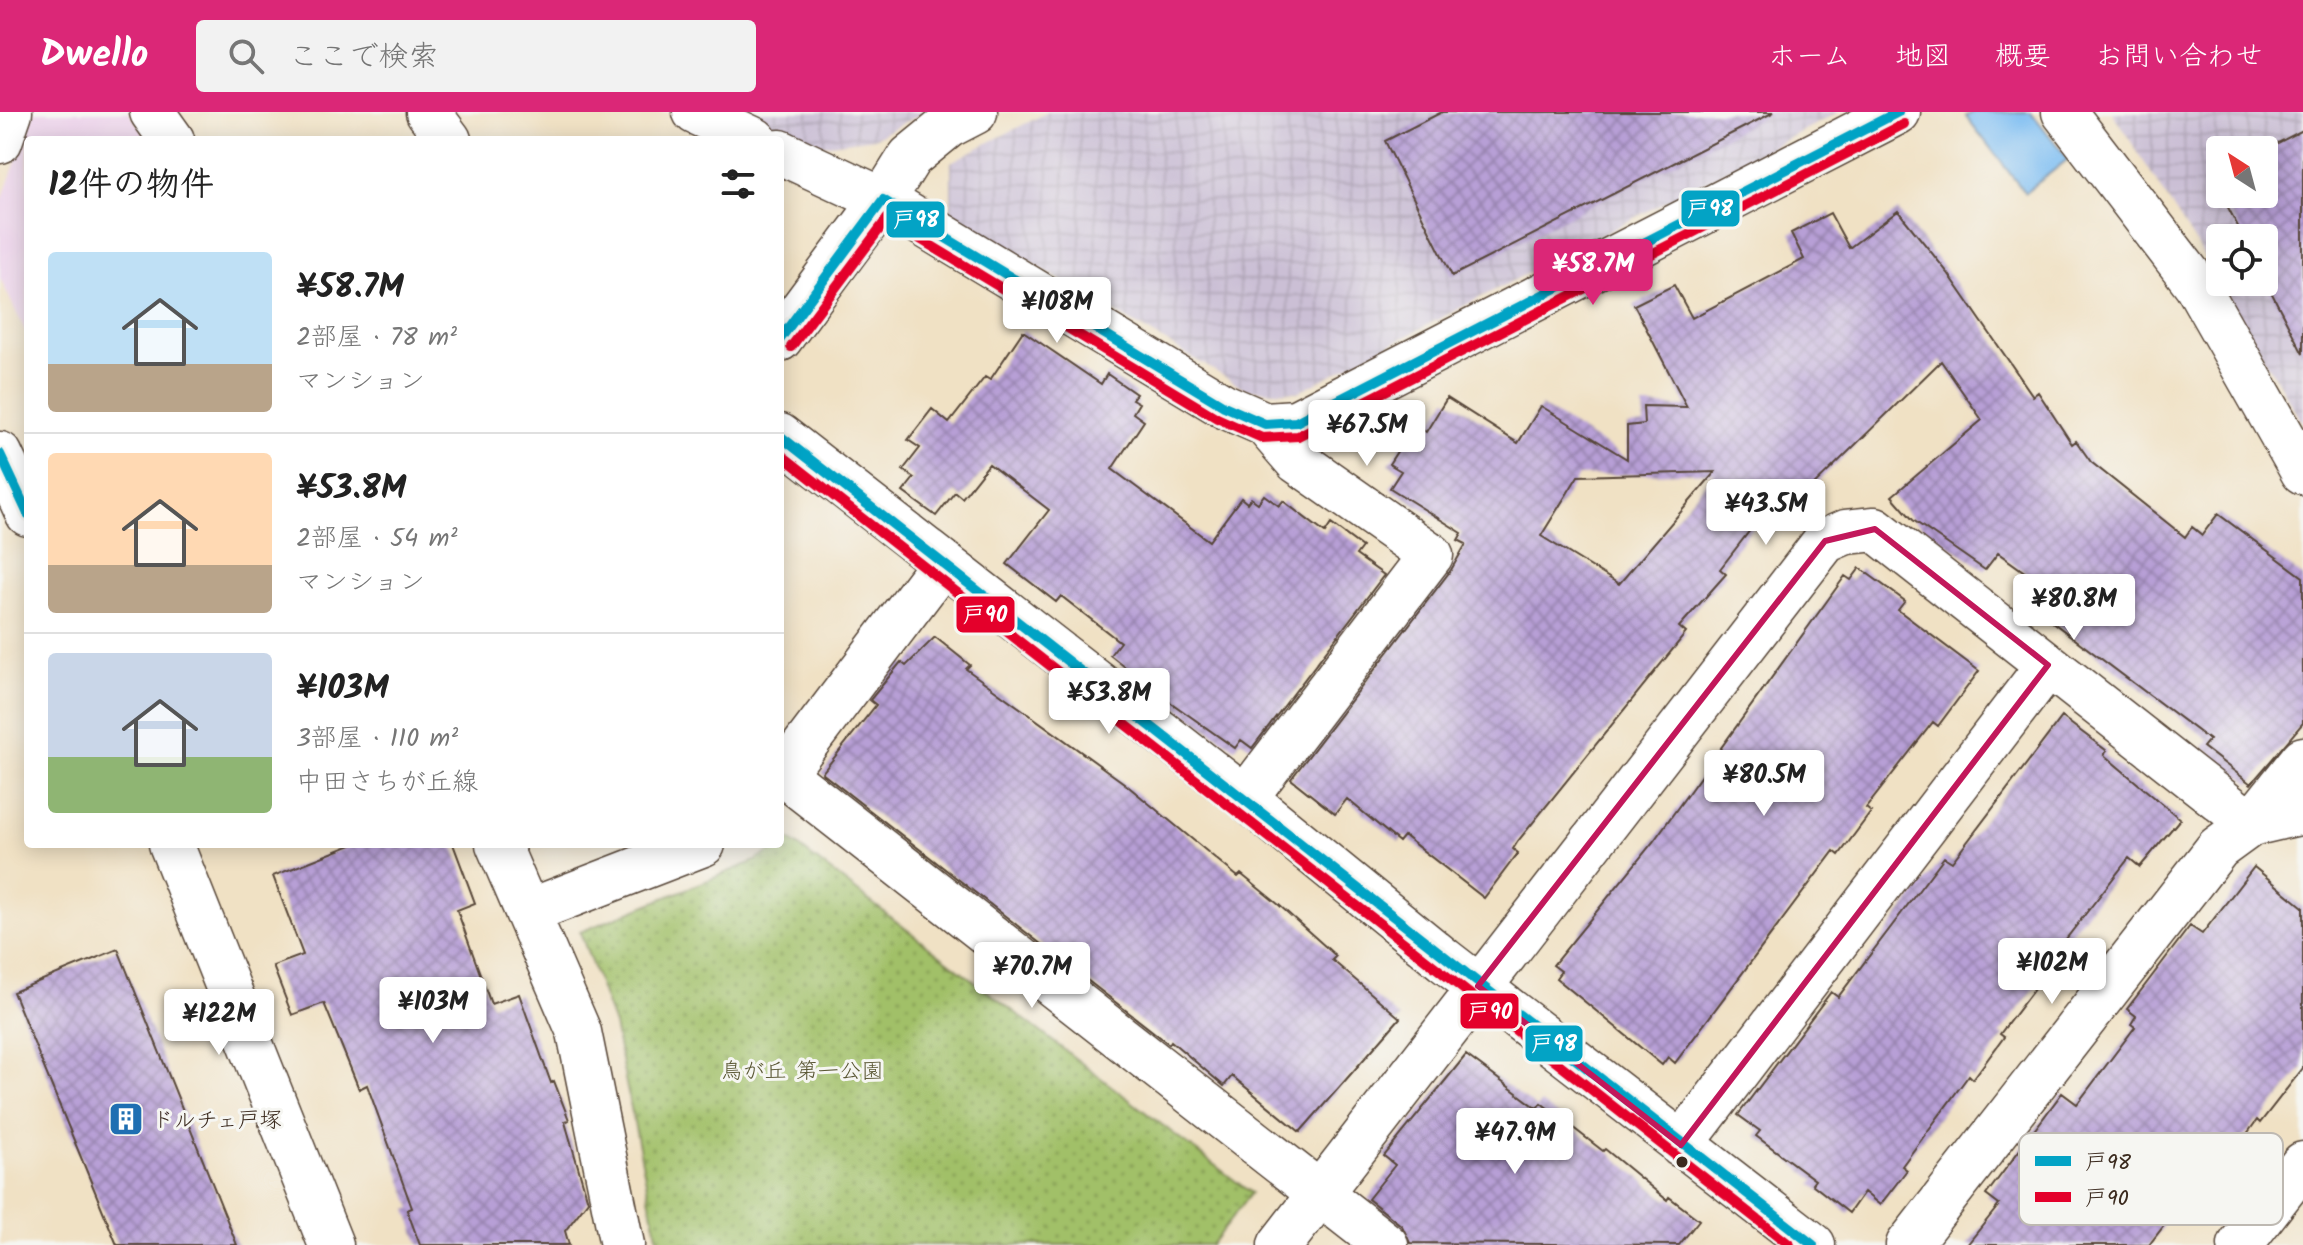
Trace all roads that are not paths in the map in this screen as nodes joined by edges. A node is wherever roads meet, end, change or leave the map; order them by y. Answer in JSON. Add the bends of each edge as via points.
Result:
{"nodes":[{"id":1,"x":10,"y":112,"type":"edge"},
{"id":2,"x":152,"y":112,"type":"edge"},
{"id":3,"x":428,"y":112,"type":"edge"},
{"id":4,"x":695,"y":112,"type":"edge"},
{"id":5,"x":975,"y":112,"type":"edge"},
{"id":6,"x":1898,"y":112,"type":"edge"},
{"id":7,"x":2064,"y":112,"type":"edge"},
{"id":8,"x":169,"y":136,"type":"edge"},
{"id":9,"x":446,"y":136,"type":"edge"},
{"id":10,"x":746,"y":136,"type":"edge"},
{"id":11,"x":0,"y":141,"type":"edge"},
{"id":12,"x":784,"y":154,"type":"edge"},
{"id":13,"x":883,"y":200,"type":"junction"},
{"id":14,"x":784,"y":334,"type":"edge"},
{"id":15,"x":1265,"y":424,"type":"junction"},
{"id":16,"x":784,"y":439,"type":"edge"},
{"id":17,"x":0,"y":454,"type":"edge"},
{"id":18,"x":2303,"y":472,"type":"edge"},
{"id":19,"x":24,"y":505,"type":"edge"},
{"id":20,"x":942,"y":564,"type":"junction"},
{"id":21,"x":2048,"y":665,"type":"junction"},
{"id":22,"x":2303,"y":759,"type":"edge"},
{"id":23,"x":784,"y":773,"type":"edge"},
{"id":24,"x":784,"y":778,"type":"edge"},
{"id":25,"x":1245,"y":798,"type":"junction"},
{"id":26,"x":2303,"y":812,"type":"edge"},
{"id":27,"x":2251,"y":824,"type":"junction"},
{"id":28,"x":173,"y":848,"type":"edge"},
{"id":29,"x":500,"y":848,"type":"edge"},
{"id":30,"x":693,"y":848,"type":"edge"},
{"id":31,"x":527,"y":912,"type":"junction"},
{"id":32,"x":1478,"y":986,"type":"junction"},
{"id":33,"x":1681,"y":1145,"type":"junction"},
{"id":34,"x":2303,"y":1164,"type":"edge"},
{"id":35,"x":2283,"y":1190,"type":"edge"},
{"id":36,"x":1322,"y":1193,"type":"junction"},
{"id":37,"x":2256,"y":1225,"type":"edge"},
{"id":38,"x":331,"y":1245,"type":"edge"},
{"id":39,"x":622,"y":1245,"type":"edge"},
{"id":40,"x":1280,"y":1245,"type":"edge"},
{"id":41,"x":1386,"y":1245,"type":"edge"},
{"id":42,"x":1813,"y":1245,"type":"edge"},
{"id":43,"x":1908,"y":1245,"type":"edge"},
{"id":44,"x":2240,"y":1245,"type":"edge"}],
"edges":[{"from":1,"to":11,"type":"street"},
{"from":2,"to":8,"type":"street"},
{"from":3,"to":9,"type":"street"},
{"from":4,"to":10,"type":"street"},
{"from":5,"to":13,"type":"street","via":[[910,157]]},
{"from":6,"to":15,"type":"street","via":[[1296,422]]},
{"from":7,"to":18,"type":"street","via":[[2196,284]]},
{"from":12,"to":13,"type":"street"},
{"from":13,"to":14,"type":"street"},
{"from":13,"to":15,"type":"street","via":[[1224,406]]},
{"from":15,"to":25,"type":"street","via":[[1297,461],[1431,555]]},
{"from":16,"to":20,"type":"street"},
{"from":17,"to":19,"type":"street"},
{"from":20,"to":23,"type":"street"},
{"from":20,"to":25,"type":"street"},
{"from":21,"to":27,"type":"street"},
{"from":21,"to":32,"type":"street","via":[[1875,529],[1825,541]]},
{"from":21,"to":33,"type":"street"},
{"from":22,"to":27,"type":"street"},
{"from":24,"to":36,"type":"street"},
{"from":25,"to":32,"type":"street"},
{"from":26,"to":27,"type":"street"},
{"from":27,"to":43,"type":"street","via":[[2218,848]]},
{"from":28,"to":38,"type":"street"},
{"from":29,"to":31,"type":"street"},
{"from":30,"to":31,"type":"street"},
{"from":31,"to":39,"type":"street","via":[[579,1032]]},
{"from":32,"to":33,"type":"street"},
{"from":32,"to":36,"type":"street"},
{"from":33,"to":42,"type":"street"},
{"from":34,"to":35,"type":"street"},
{"from":36,"to":40,"type":"street"},
{"from":36,"to":41,"type":"street"},
{"from":37,"to":44,"type":"street"}]}
